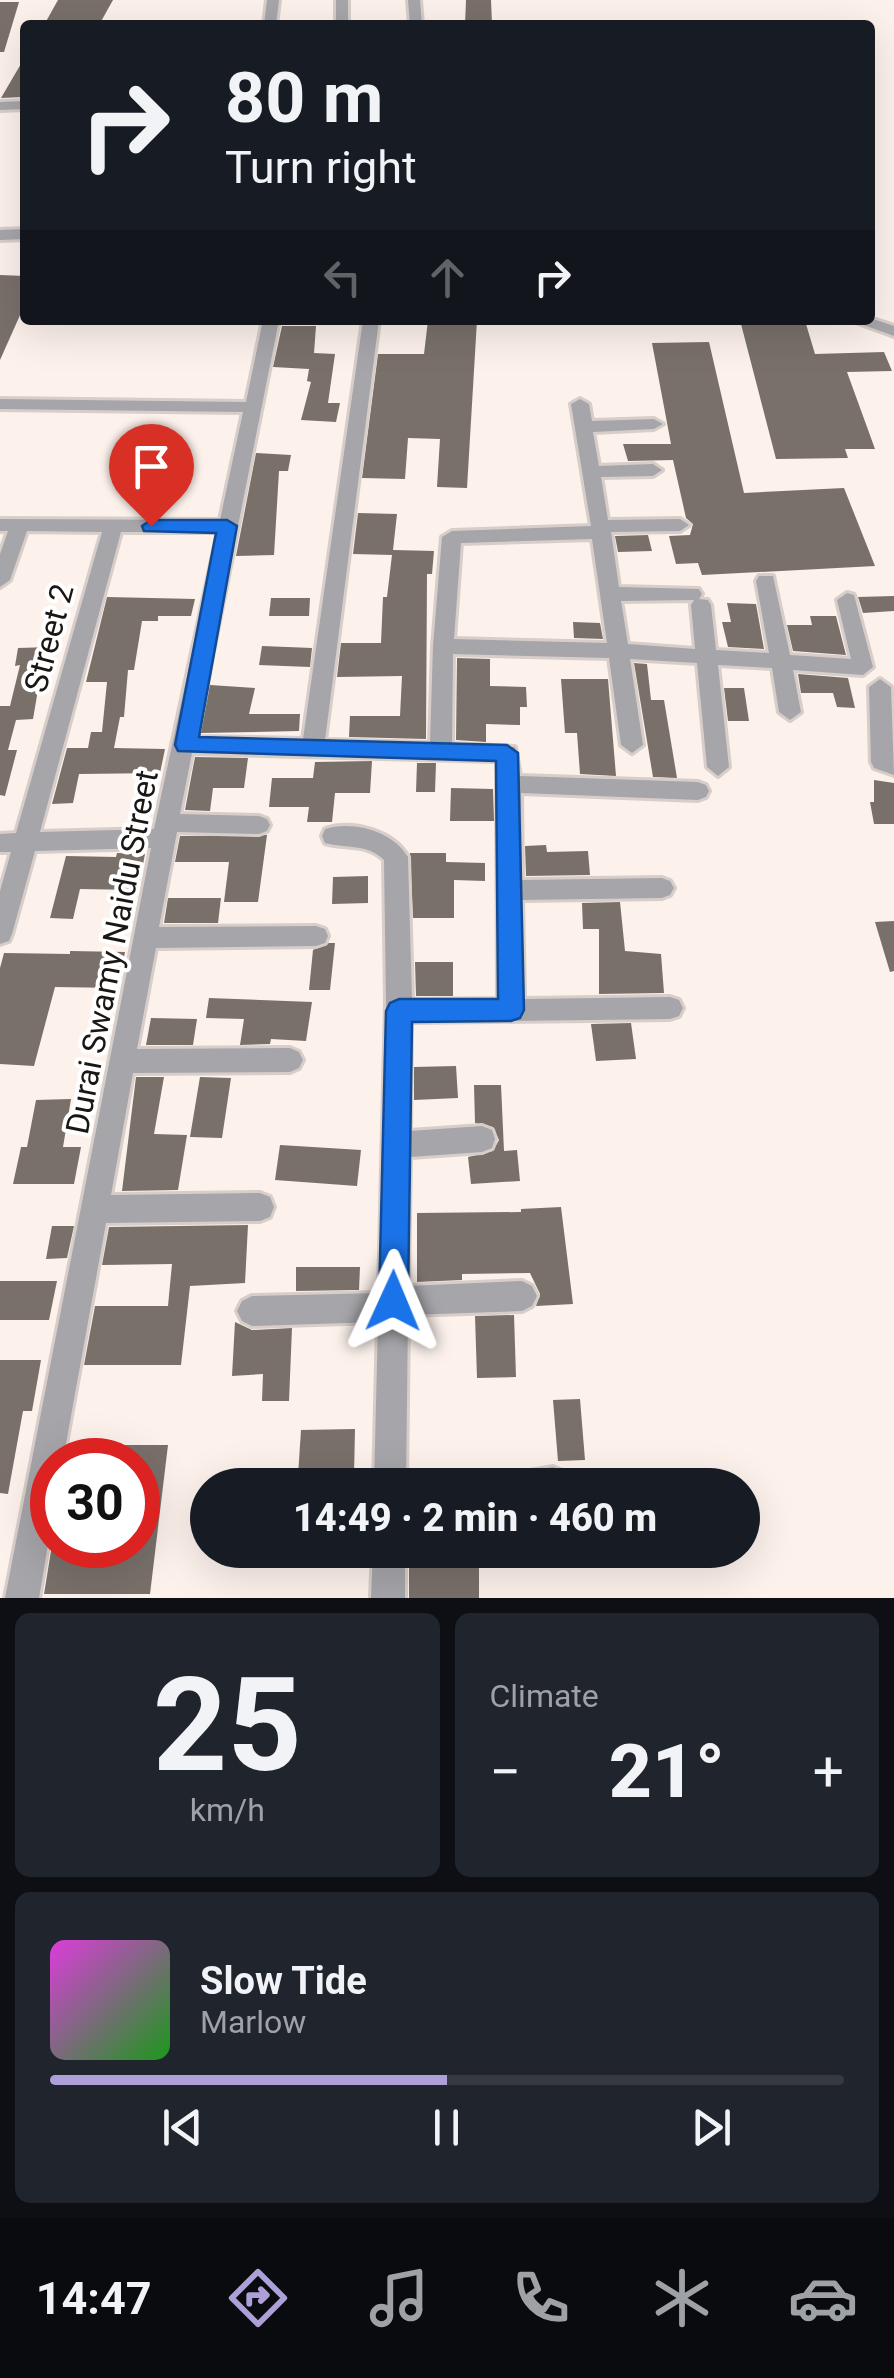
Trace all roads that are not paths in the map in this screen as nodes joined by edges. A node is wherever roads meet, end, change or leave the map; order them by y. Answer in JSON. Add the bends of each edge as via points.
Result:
{"nodes":[{"id":1,"x":271,"y":325,"type":"edge"},
{"id":2,"x":370,"y":325,"type":"edge"},
{"id":3,"x":0,"y":404,"type":"edge"},
{"id":4,"x":580,"y":404,"type":"dead end"},
{"id":5,"x":254,"y":407,"type":"junction"},
{"id":6,"x":654,"y":424,"type":"dead end"},
{"id":7,"x":584,"y":427,"type":"junction"},
{"id":8,"x":652,"y":470,"type":"dead end"},
{"id":9,"x":591,"y":472,"type":"junction"},
{"id":10,"x":10,"y":525,"type":"edge"},
{"id":11,"x":680,"y":525,"type":"dead end"},
{"id":12,"x":113,"y":526,"type":"junction"},
{"id":13,"x":227,"y":526,"type":"junction"},
{"id":14,"x":601,"y":529,"type":"junction"},
{"id":15,"x":0,"y":580,"type":"edge"},
{"id":16,"x":766,"y":581,"type":"dead end"},
{"id":17,"x":611,"y":594,"type":"junction"},
{"id":18,"x":848,"y":600,"type":"dead end"},
{"id":19,"x":443,"y":646,"type":"junction"},
{"id":20,"x":620,"y":651,"type":"junction"},
{"id":21,"x":706,"y":657,"type":"junction"},
{"id":22,"x":781,"y":662,"type":"junction"},
{"id":23,"x":880,"y":687,"type":"dead end"},
{"id":24,"x":790,"y":712,"type":"dead end"},
{"id":25,"x":186,"y":745,"type":"junction"},
{"id":26,"x":632,"y":745,"type":"dead end"},
{"id":27,"x":313,"y":748,"type":"junction"},
{"id":28,"x":441,"y":752,"type":"junction"},
{"id":29,"x":894,"y":766,"type":"edge"},
{"id":30,"x":718,"y":767,"type":"dead end"},
{"id":31,"x":510,"y":784,"type":"junction"},
{"id":32,"x":698,"y":792,"type":"dead end"},
{"id":33,"x":259,"y":825,"type":"dead end"},
{"id":34,"x":166,"y":830,"type":"junction"},
{"id":35,"x":334,"y":836,"type":"dead end"},
{"id":36,"x":26,"y":842,"type":"junction"},
{"id":37,"x":0,"y":843,"type":"edge"},
{"id":38,"x":662,"y":888,"type":"dead end"},
{"id":39,"x":512,"y":890,"type":"junction"},
{"id":40,"x":0,"y":934,"type":"edge"},
{"id":41,"x":316,"y":936,"type":"dead end"},
{"id":42,"x":146,"y":938,"type":"junction"},
{"id":43,"x":670,"y":1008,"type":"dead end"},
{"id":44,"x":511,"y":1010,"type":"junction"},
{"id":45,"x":399,"y":1011,"type":"junction"},
{"id":46,"x":290,"y":1060,"type":"dead end"},
{"id":47,"x":122,"y":1061,"type":"junction"},
{"id":48,"x":482,"y":1139,"type":"dead end"},
{"id":49,"x":396,"y":1145,"type":"junction"},
{"id":50,"x":260,"y":1206,"type":"dead end"},
{"id":51,"x":95,"y":1209,"type":"junction"},
{"id":52,"x":522,"y":1296,"type":"dead end"},
{"id":53,"x":393,"y":1304,"type":"junction"},
{"id":54,"x":252,"y":1311,"type":"dead end"},
{"id":55,"x":390,"y":1468,"type":"edge"},
{"id":56,"x":389,"y":1568,"type":"edge"},
{"id":57,"x":22,"y":1598,"type":"edge"},
{"id":58,"x":388,"y":1598,"type":"edge"}],
"edges":[{"from":1,"to":5,"type":"street","name":"Durai Swamy Naidu Street"},
{"from":2,"to":27,"type":"street"},
{"from":3,"to":5,"type":"street"},
{"from":4,"to":7,"type":"street"},
{"from":5,"to":13,"type":"street","name":"Durai Swamy Naidu Street"},
{"from":6,"to":7,"type":"street"},
{"from":7,"to":9,"type":"street"},
{"from":8,"to":9,"type":"street"},
{"from":9,"to":14,"type":"street"},
{"from":10,"to":12,"type":"street"},
{"from":10,"to":15,"type":"street"},
{"from":11,"to":14,"type":"street"},
{"from":12,"to":13,"type":"street"},
{"from":12,"to":36,"type":"street","name":"Street 2"},
{"from":13,"to":25,"type":"street","name":"Durai Swamy Naidu Street"},
{"from":14,"to":17,"type":"street"},
{"from":14,"to":19,"type":"street","via":[[452,538]]},
{"from":16,"to":22,"type":"street"},
{"from":17,"to":20,"type":"street"},
{"from":17,"to":21,"type":"street","via":[[697,599]]},
{"from":18,"to":22,"type":"street","via":[[863,666]]},
{"from":19,"to":20,"type":"street"},
{"from":19,"to":28,"type":"street"},
{"from":20,"to":21,"type":"street"},
{"from":20,"to":26,"type":"street"},
{"from":21,"to":22,"type":"street"},
{"from":21,"to":30,"type":"street"},
{"from":22,"to":24,"type":"street"},
{"from":23,"to":29,"type":"street","via":[[882,762]]},
{"from":25,"to":27,"type":"street"},
{"from":25,"to":34,"type":"street","name":"Durai Swamy Naidu Street"},
{"from":27,"to":28,"type":"street"},
{"from":28,"to":31,"type":"street","via":[[507,753]]},
{"from":31,"to":32,"type":"street"},
{"from":31,"to":39,"type":"street"},
{"from":33,"to":34,"type":"street"},
{"from":34,"to":36,"type":"street"},
{"from":34,"to":42,"type":"street","name":"Durai Swamy Naidu Street"},
{"from":35,"to":45,"type":"street","via":[[377,840],[396,856]]},
{"from":36,"to":37,"type":"street"},
{"from":36,"to":40,"type":"street","name":"Street 2"},
{"from":38,"to":39,"type":"street"},
{"from":39,"to":44,"type":"street"},
{"from":41,"to":42,"type":"street"},
{"from":42,"to":47,"type":"street","name":"Durai Swamy Naidu Street"},
{"from":43,"to":44,"type":"street"},
{"from":44,"to":45,"type":"street"},
{"from":45,"to":49,"type":"street"},
{"from":46,"to":47,"type":"street"},
{"from":47,"to":51,"type":"street","name":"Durai Swamy Naidu Street"},
{"from":48,"to":49,"type":"street"},
{"from":49,"to":53,"type":"street"},
{"from":50,"to":51,"type":"street"},
{"from":51,"to":57,"type":"street","name":"Durai Swamy Naidu Street"},
{"from":52,"to":53,"type":"street"},
{"from":53,"to":54,"type":"street"},
{"from":53,"to":55,"type":"street"},
{"from":56,"to":58,"type":"street"}]}
